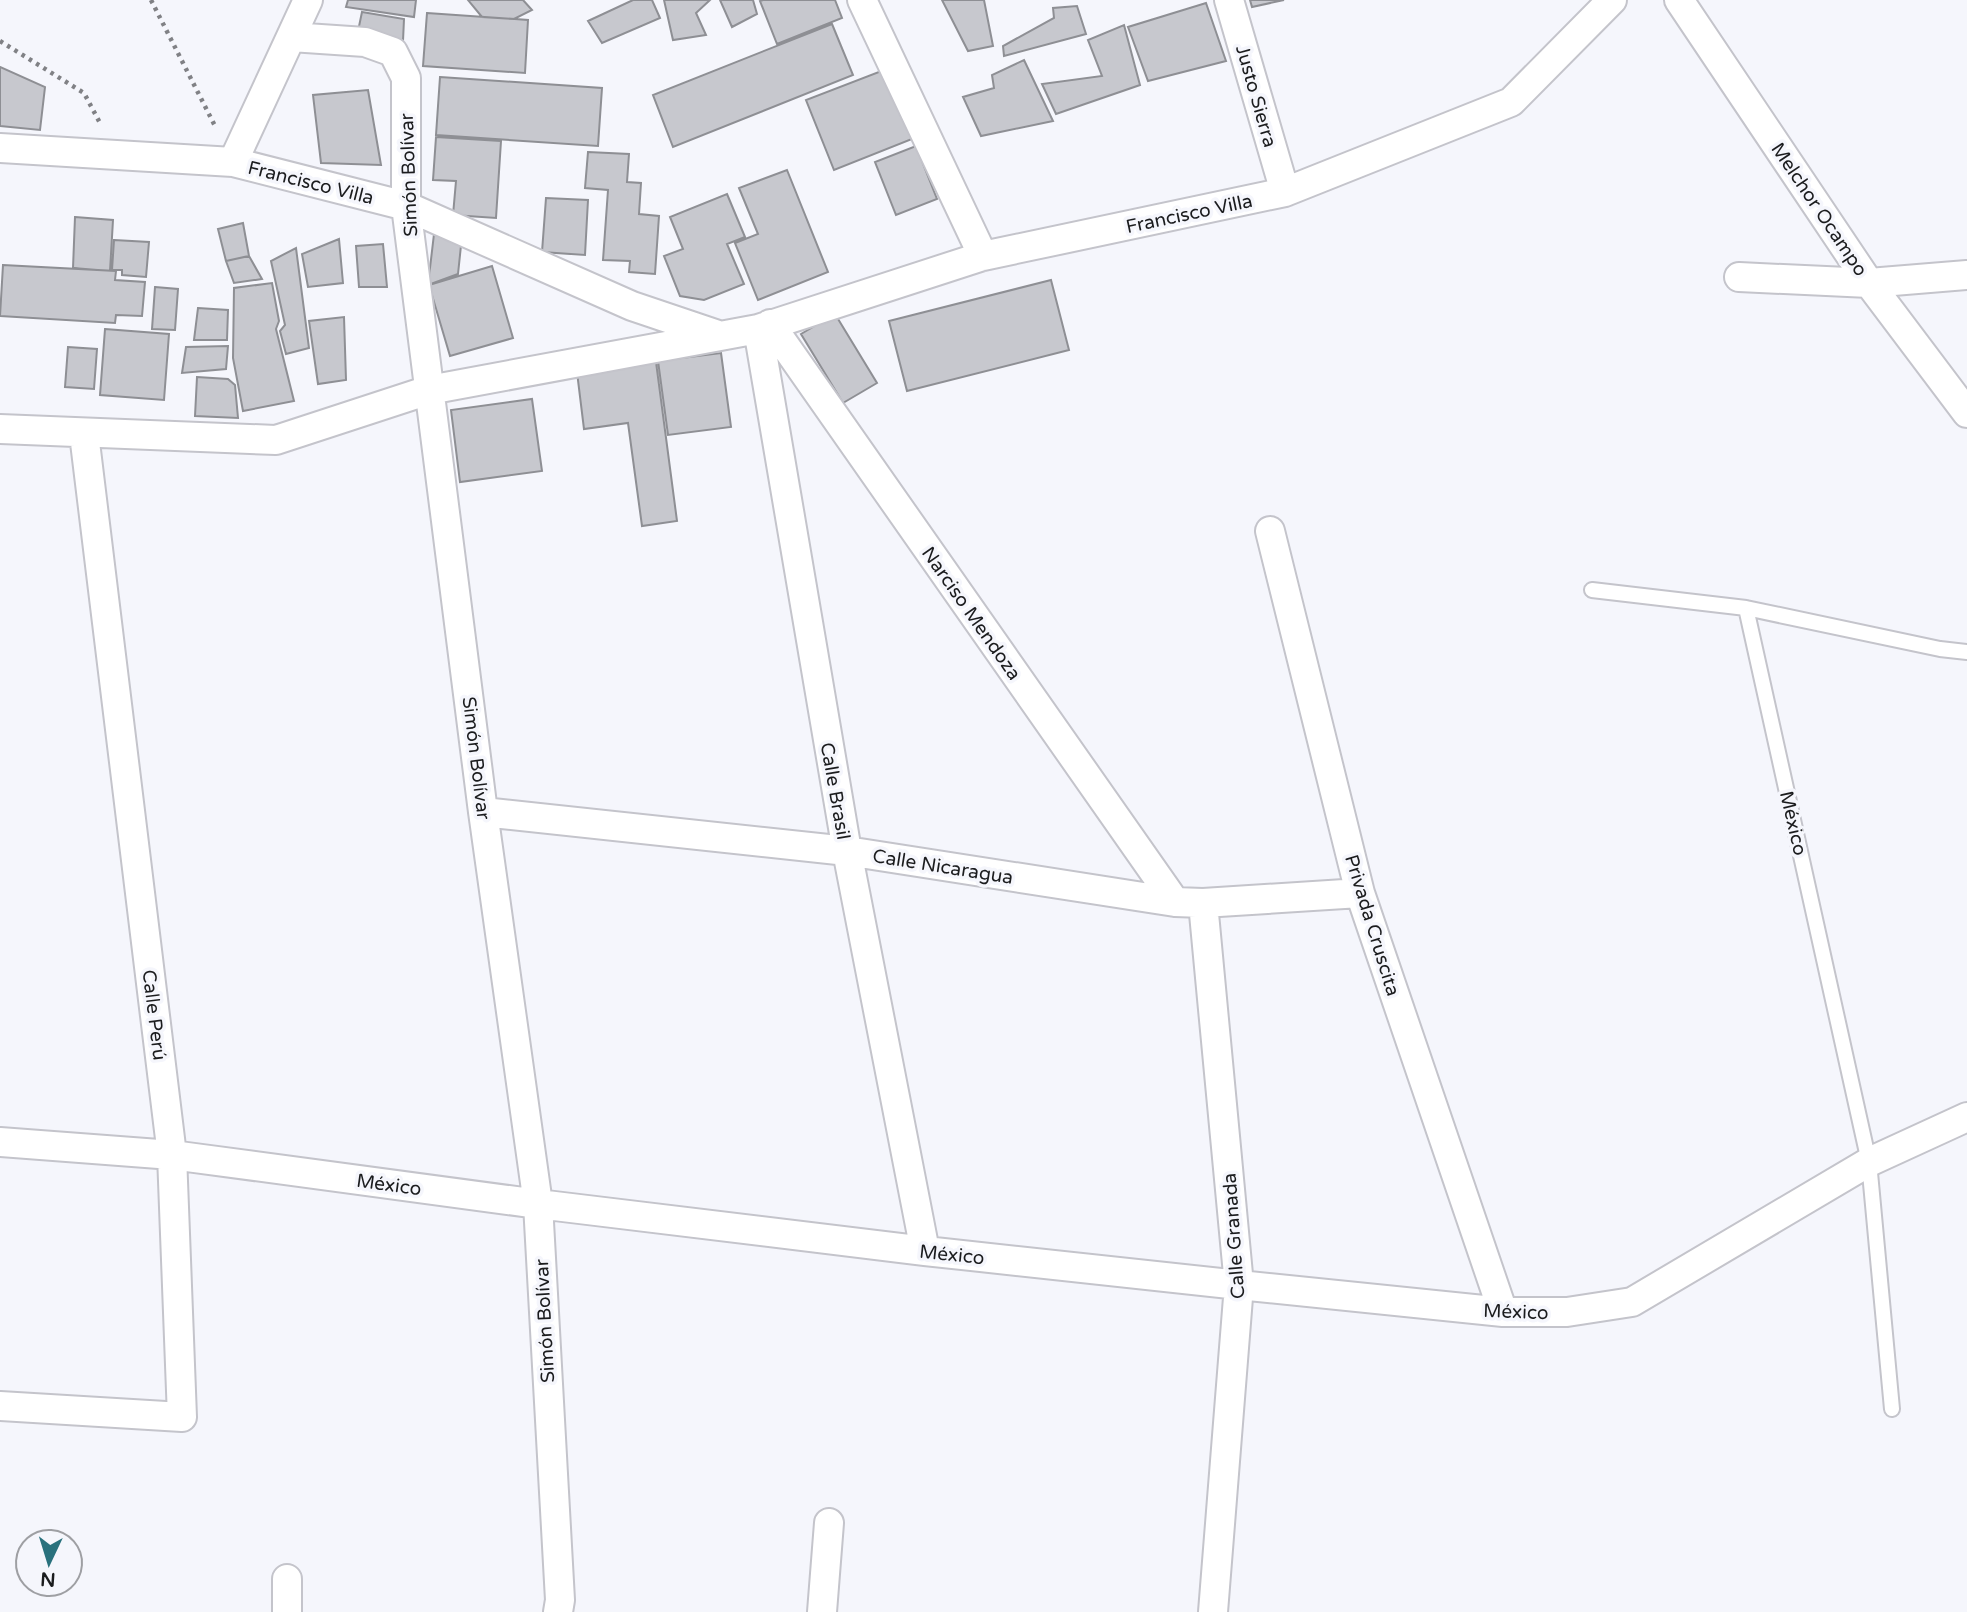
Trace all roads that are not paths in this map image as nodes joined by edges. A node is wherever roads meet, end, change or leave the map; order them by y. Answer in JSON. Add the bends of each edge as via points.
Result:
{"nodes":[{"id":1,"x":308,"y":0,"type":"edge"},
{"id":2,"x":862,"y":0,"type":"edge"},
{"id":3,"x":1229,"y":0,"type":"edge"},
{"id":4,"x":1612,"y":0,"type":"edge"},
{"id":5,"x":1679,"y":0,"type":"edge"},
{"id":6,"x":291,"y":37,"type":"junction"},
{"id":7,"x":0,"y":148,"type":"edge"},
{"id":8,"x":233,"y":162,"type":"junction"},
{"id":9,"x":1284,"y":192,"type":"junction"},
{"id":10,"x":406,"y":206,"type":"junction"},
{"id":11,"x":983,"y":256,"type":"junction"},
{"id":12,"x":1967,"y":275,"type":"edge"},
{"id":13,"x":1739,"y":277,"type":"dead end"},
{"id":14,"x":1869,"y":283,"type":"junction"},
{"id":15,"x":764,"y":327,"type":"junction"},
{"id":16,"x":721,"y":336,"type":"junction"},
{"id":17,"x":429,"y":390,"type":"junction"},
{"id":18,"x":1967,"y":413,"type":"edge"},
{"id":19,"x":0,"y":429,"type":"edge"},
{"id":20,"x":84,"y":434,"type":"junction"},
{"id":21,"x":1270,"y":531,"type":"dead end"},
{"id":22,"x":1592,"y":590,"type":"dead end"},
{"id":23,"x":1746,"y":608,"type":"junction"},
{"id":24,"x":1967,"y":652,"type":"edge"},
{"id":25,"x":484,"y":812,"type":"junction"},
{"id":26,"x":847,"y":851,"type":"junction"},
{"id":27,"x":1360,"y":893,"type":"junction"},
{"id":28,"x":1175,"y":902,"type":"junction"},
{"id":29,"x":1203,"y":903,"type":"junction"},
{"id":30,"x":1967,"y":1118,"type":"edge"},
{"id":31,"x":0,"y":1142,"type":"edge"},
{"id":32,"x":172,"y":1156,"type":"junction"},
{"id":33,"x":1869,"y":1162,"type":"junction"},
{"id":34,"x":538,"y":1204,"type":"junction"},
{"id":35,"x":925,"y":1251,"type":"junction"},
{"id":36,"x":1239,"y":1285,"type":"junction"},
{"id":37,"x":1503,"y":1312,"type":"junction"},
{"id":38,"x":0,"y":1406,"type":"edge"},
{"id":39,"x":1892,"y":1409,"type":"dead end"},
{"id":40,"x":829,"y":1523,"type":"dead end"},
{"id":41,"x":287,"y":1579,"type":"dead end"},
{"id":42,"x":287,"y":1612,"type":"edge"},
{"id":43,"x":558,"y":1612,"type":"edge"},
{"id":44,"x":822,"y":1612,"type":"edge"},
{"id":45,"x":1213,"y":1612,"type":"edge"}],
"edges":[{"from":1,"to":6,"type":"street"},
{"from":2,"to":11,"type":"street"},
{"from":3,"to":9,"type":"street","name":"Justo Sierra"},
{"from":4,"to":9,"type":"street","name":"Francisco Villa","via":[[1511,103]]},
{"from":5,"to":14,"type":"street","name":"Melchor Ocampo"},
{"from":6,"to":8,"type":"street"},
{"from":6,"to":10,"type":"street","name":"Simón Bolívar","via":[[365,42],[393,52],[406,78]]},
{"from":7,"to":8,"type":"street","name":"Francisco Villa"},
{"from":8,"to":10,"type":"street","name":"Francisco Villa"},
{"from":9,"to":11,"type":"street","name":"Francisco Villa"},
{"from":10,"to":16,"type":"street","name":"Francisco Villa","via":[[632,306]]},
{"from":10,"to":17,"type":"street","name":"Simón Bolívar"},
{"from":11,"to":15,"type":"street","name":"Francisco Villa"},
{"from":12,"to":14,"type":"street"},
{"from":13,"to":14,"type":"street"},
{"from":14,"to":18,"type":"street","name":"Melchor Ocampo"},
{"from":15,"to":16,"type":"street","name":"Francisco Villa"},
{"from":15,"to":26,"type":"street","name":"Calle Brasil"},
{"from":15,"to":28,"type":"street","name":"Narciso Mendoza"},
{"from":16,"to":17,"type":"street","name":"Francisco Villa"},
{"from":17,"to":20,"type":"street","name":"Francisco Villa","via":[[276,440]]},
{"from":17,"to":25,"type":"street","name":"Simón Bolívar"},
{"from":19,"to":20,"type":"street","name":"Francisco Villa"},
{"from":20,"to":32,"type":"street","name":"Calle Perú"},
{"from":21,"to":27,"type":"street","name":"Privada Cruscita"},
{"from":22,"to":23,"type":"lane"},
{"from":23,"to":24,"type":"lane"},
{"from":23,"to":33,"type":"lane","name":"México"},
{"from":25,"to":26,"type":"street","name":"Calle Nicaragua"},
{"from":25,"to":34,"type":"street","name":"Simón Bolívar"},
{"from":26,"to":28,"type":"street","name":"Calle Nicaragua"},
{"from":26,"to":35,"type":"street","name":"Calle Brasil"},
{"from":27,"to":29,"type":"street","name":"Calle Nicaragua"},
{"from":27,"to":37,"type":"street","name":"Privada Cruscita"},
{"from":28,"to":29,"type":"street","name":"Calle Nicaragua"},
{"from":29,"to":36,"type":"street","name":"Calle Granada"},
{"from":30,"to":33,"type":"street","name":"México"},
{"from":31,"to":32,"type":"street","name":"México"},
{"from":32,"to":34,"type":"street","name":"México"},
{"from":32,"to":38,"type":"street","name":"Calle Perú","via":[[182,1417]]},
{"from":33,"to":37,"type":"street","name":"México","via":[[1632,1302],[1567,1312]]},
{"from":33,"to":39,"type":"lane","name":"México"},
{"from":34,"to":35,"type":"street","name":"México"},
{"from":34,"to":43,"type":"street","name":"Simón Bolívar"},
{"from":35,"to":36,"type":"street","name":"México"},
{"from":36,"to":37,"type":"street","name":"México"},
{"from":36,"to":45,"type":"street","name":"Calle Granada"},
{"from":40,"to":44,"type":"street"},
{"from":41,"to":42,"type":"street"}]}
